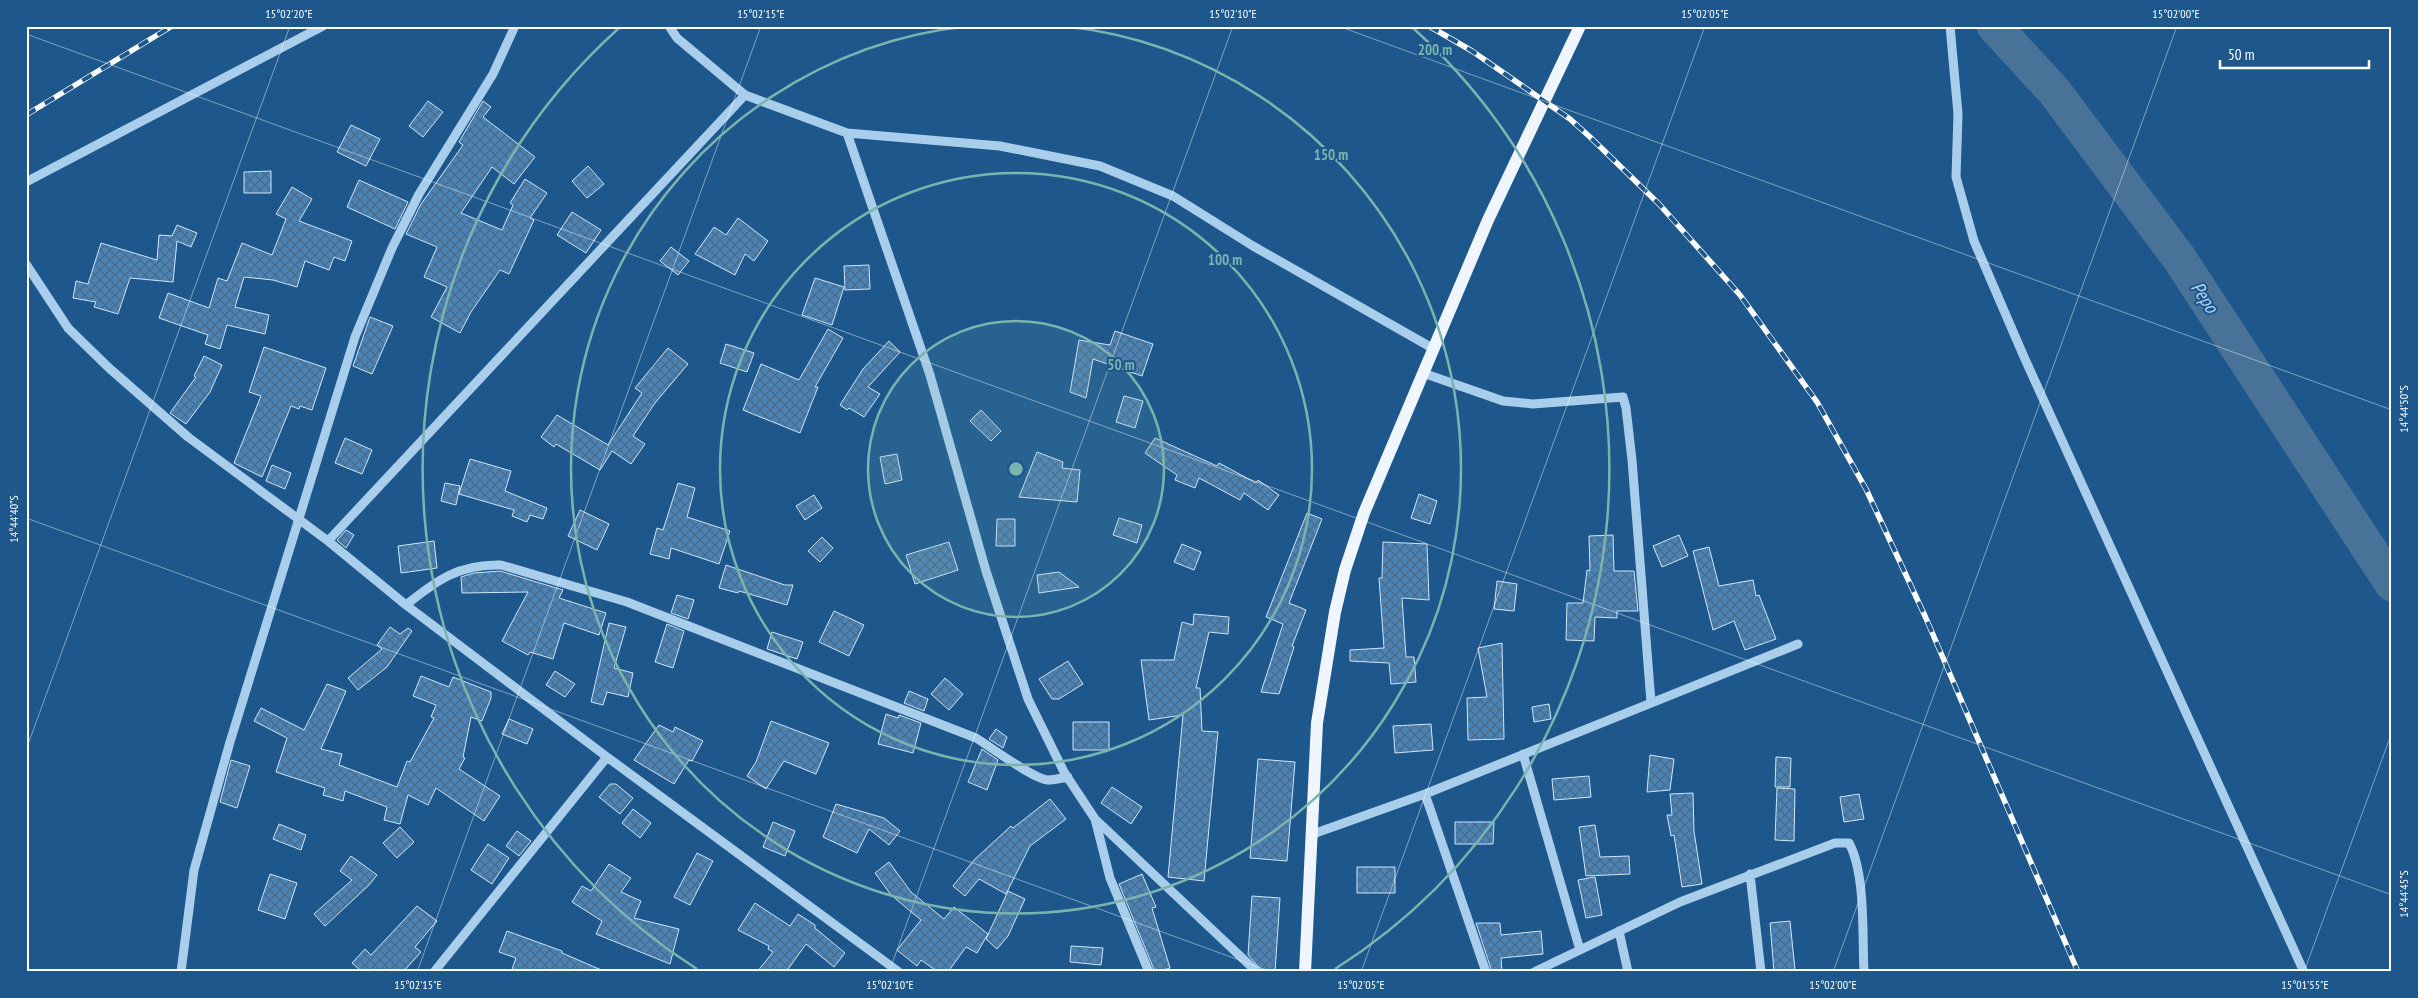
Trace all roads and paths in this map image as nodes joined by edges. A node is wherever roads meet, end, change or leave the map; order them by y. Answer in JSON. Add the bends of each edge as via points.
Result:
{"nodes":[{"id":1,"x":323,"y":26,"type":"edge"},
{"id":2,"x":515,"y":26,"type":"edge"},
{"id":3,"x":669,"y":26,"type":"edge"},
{"id":4,"x":1580,"y":26,"type":"edge"},
{"id":5,"x":1950,"y":26,"type":"edge"},
{"id":6,"x":745,"y":95,"type":"junction"},
{"id":7,"x":847,"y":133,"type":"junction"},
{"id":8,"x":26,"y":182,"type":"edge"},
{"id":9,"x":26,"y":264,"type":"edge"},
{"id":10,"x":1434,"y":349,"type":"junction"},
{"id":11,"x":1423,"y":373,"type":"junction"},
{"id":12,"x":300,"y":520,"type":"junction"},
{"id":13,"x":328,"y":541,"type":"junction"},
{"id":14,"x":406,"y":605,"type":"junction"},
{"id":15,"x":1798,"y":644,"type":"dead end"},
{"id":16,"x":1651,"y":702,"type":"junction"},
{"id":17,"x":1523,"y":754,"type":"junction"},
{"id":18,"x":607,"y":758,"type":"junction"},
{"id":19,"x":1068,"y":777,"type":"junction"},
{"id":20,"x":1425,"y":794,"type":"junction"},
{"id":21,"x":1095,"y":819,"type":"junction"},
{"id":22,"x":1313,"y":834,"type":"junction"},
{"id":23,"x":1750,"y":874,"type":"junction"},
{"id":24,"x":1619,"y":931,"type":"junction"},
{"id":25,"x":1580,"y":950,"type":"junction"},
{"id":26,"x":181,"y":972,"type":"edge"},
{"id":27,"x":434,"y":972,"type":"edge"},
{"id":28,"x":899,"y":972,"type":"edge"},
{"id":29,"x":1149,"y":972,"type":"edge"},
{"id":30,"x":1257,"y":972,"type":"edge"},
{"id":31,"x":1305,"y":972,"type":"edge"},
{"id":32,"x":1486,"y":972,"type":"edge"},
{"id":33,"x":1534,"y":972,"type":"edge"},
{"id":34,"x":1628,"y":972,"type":"edge"},
{"id":35,"x":1761,"y":972,"type":"edge"},
{"id":36,"x":1864,"y":972,"type":"edge"},
{"id":37,"x":2304,"y":972,"type":"edge"}],
"edges":[{"from":1,"to":8,"type":"street"},
{"from":2,"to":12,"type":"street","via":[[493,74],[419,194],[392,248],[355,337]]},
{"from":3,"to":6,"type":"street","via":[[677,38]]},
{"from":4,"to":10,"type":"main road","via":[[1488,220]]},
{"from":5,"to":37,"type":"street","via":[[1958,114],[1956,177],[1974,241]]},
{"from":6,"to":7,"type":"street"},
{"from":6,"to":13,"type":"street"},
{"from":7,"to":10,"type":"street","via":[[1000,146],[1100,166],[1173,196],[1253,246]]},
{"from":7,"to":19,"type":"street","via":[[930,375],[986,571],[1028,699]]},
{"from":9,"to":12,"type":"street","via":[[68,328],[109,368],[188,437]]},
{"from":10,"to":11,"type":"main road"},
{"from":11,"to":16,"type":"street","via":[[1503,401],[1533,404],[1623,397],[1632,460]]},
{"from":11,"to":22,"type":"main road","via":[[1364,513],[1345,570],[1317,723]]},
{"from":12,"to":13,"type":"street"},
{"from":12,"to":26,"type":"street","via":[[230,742],[194,870]]},
{"from":13,"to":14,"type":"street"},
{"from":14,"to":18,"type":"street"},
{"from":14,"to":19,"type":"street","via":[[457,570],[501,565],[627,602],[966,734],[1008,757],[1028,774],[1047,780]]},
{"from":15,"to":16,"type":"street"},
{"from":16,"to":17,"type":"street"},
{"from":17,"to":20,"type":"street"},
{"from":17,"to":25,"type":"street"},
{"from":18,"to":27,"type":"street"},
{"from":18,"to":28,"type":"street"},
{"from":19,"to":21,"type":"street"},
{"from":20,"to":22,"type":"street"},
{"from":20,"to":32,"type":"street"},
{"from":21,"to":29,"type":"street","via":[[1110,878]]},
{"from":21,"to":30,"type":"street"},
{"from":22,"to":31,"type":"main road"},
{"from":23,"to":24,"type":"street"},
{"from":23,"to":35,"type":"street"},
{"from":23,"to":36,"type":"street","via":[[1819,848],[1849,843],[1859,873]]},
{"from":24,"to":25,"type":"street"},
{"from":24,"to":34,"type":"street"},
{"from":25,"to":33,"type":"street"}]}
